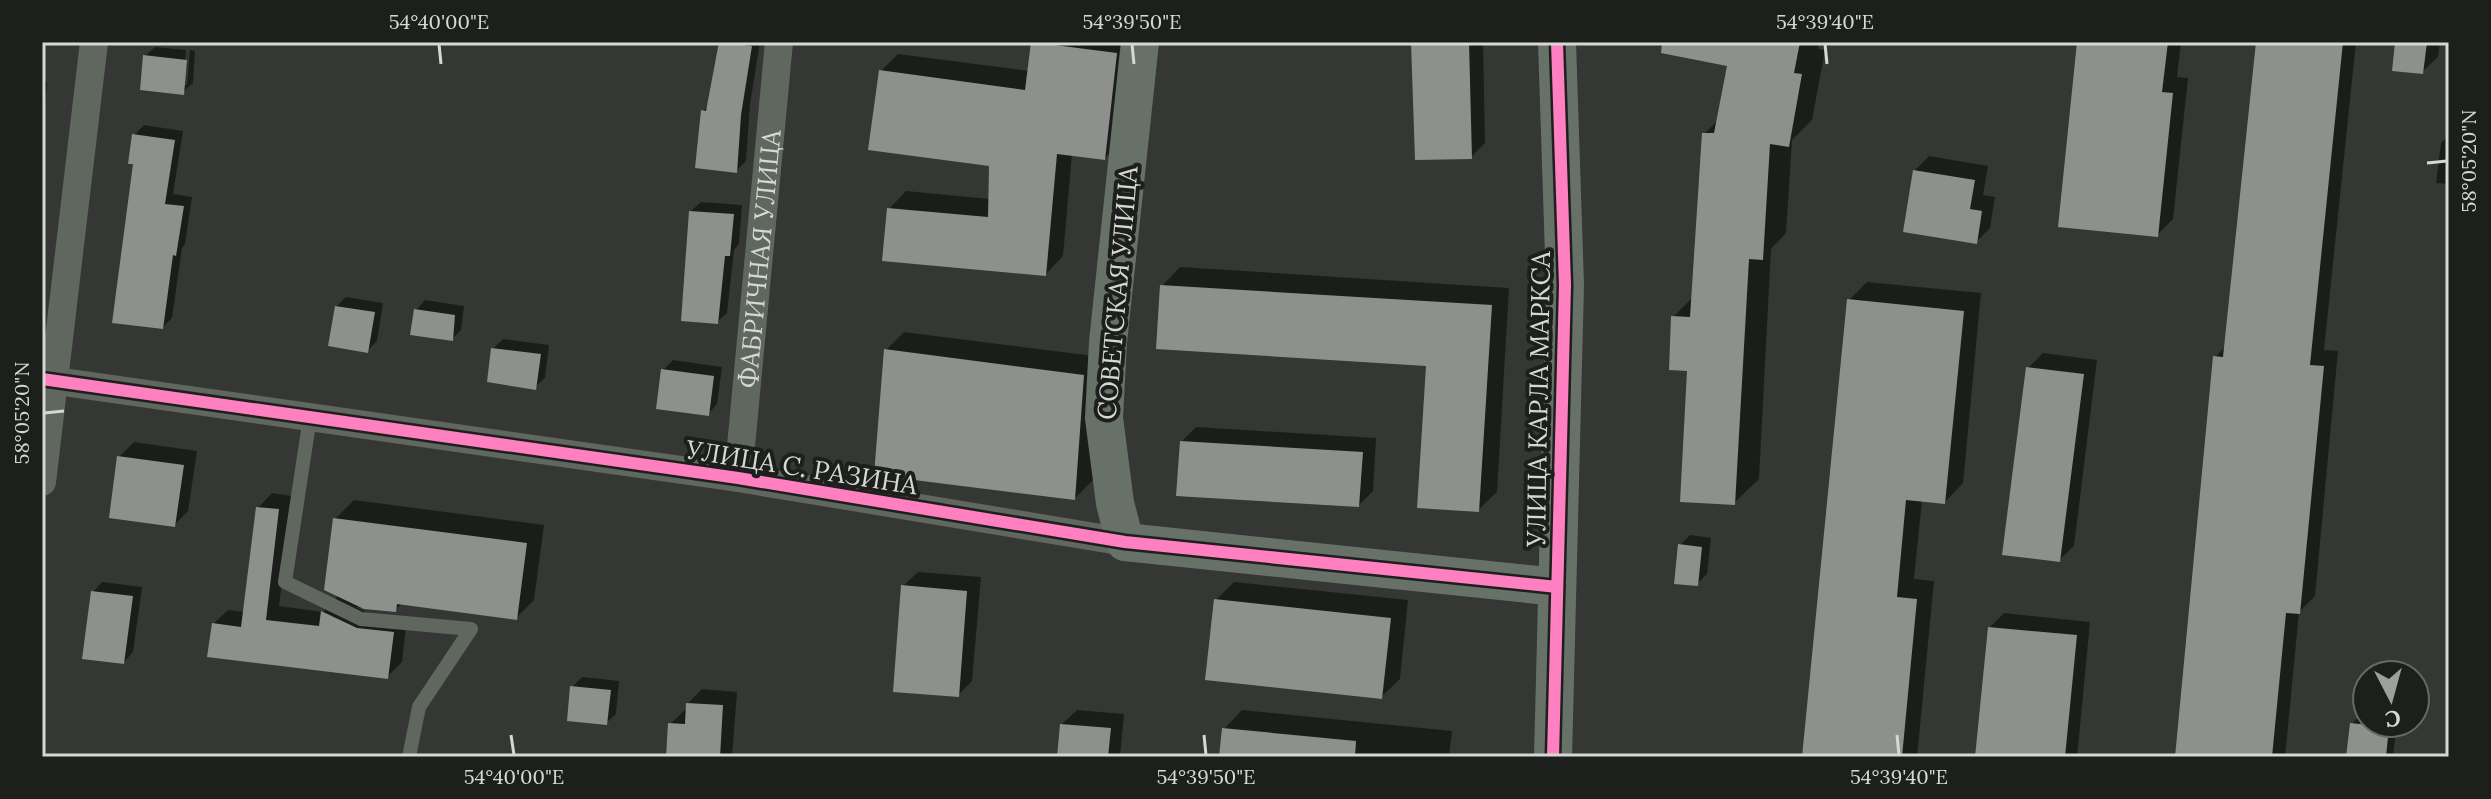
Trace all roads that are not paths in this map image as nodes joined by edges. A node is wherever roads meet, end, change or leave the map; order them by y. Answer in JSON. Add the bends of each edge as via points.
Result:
{"nodes":[{"id":1,"x":94,"y":42,"type":"edge"},
{"id":2,"x":779,"y":42,"type":"edge"},
{"id":3,"x":1140,"y":42,"type":"edge"},
{"id":4,"x":1557,"y":42,"type":"edge"},
{"id":5,"x":48,"y":380,"type":"edge"},
{"id":6,"x":310,"y":417,"type":"junction"},
{"id":7,"x":738,"y":478,"type":"junction"},
{"id":8,"x":42,"y":482,"type":"edge"},
{"id":9,"x":1125,"y":542,"type":"junction"},
{"id":10,"x":1557,"y":587,"type":"junction"},
{"id":11,"x":409,"y":757,"type":"edge"},
{"id":12,"x":1553,"y":757,"type":"edge"}],
"edges":[{"from":1,"to":5,"type":"street"},
{"from":2,"to":7,"type":"street","name":"ФАБРИЧНАЯ УЛИЦА"},
{"from":3,"to":9,"type":"street","name":"СОВЕТСКАЯ УЛИЦА","via":[[1104,418]]},
{"from":4,"to":10,"type":"street","name":"УЛИЦА КАРЛА МАРКСА","via":[[1565,285]]},
{"from":5,"to":6,"type":"street","name":"УЛИЦА С. РАЗИНА"},
{"from":5,"to":8,"type":"street"},
{"from":6,"to":7,"type":"street","name":"УЛИЦА С. РАЗИНА"},
{"from":6,"to":11,"type":"lane","via":[[285,582],[361,619],[471,629],[419,707]]},
{"from":7,"to":9,"type":"street","name":"УЛИЦА С. РАЗИНА"},
{"from":9,"to":10,"type":"street","name":"УЛИЦА С. РАЗИНА"},
{"from":10,"to":12,"type":"street","name":"УЛИЦА КАРЛА МАРКСА"}]}
